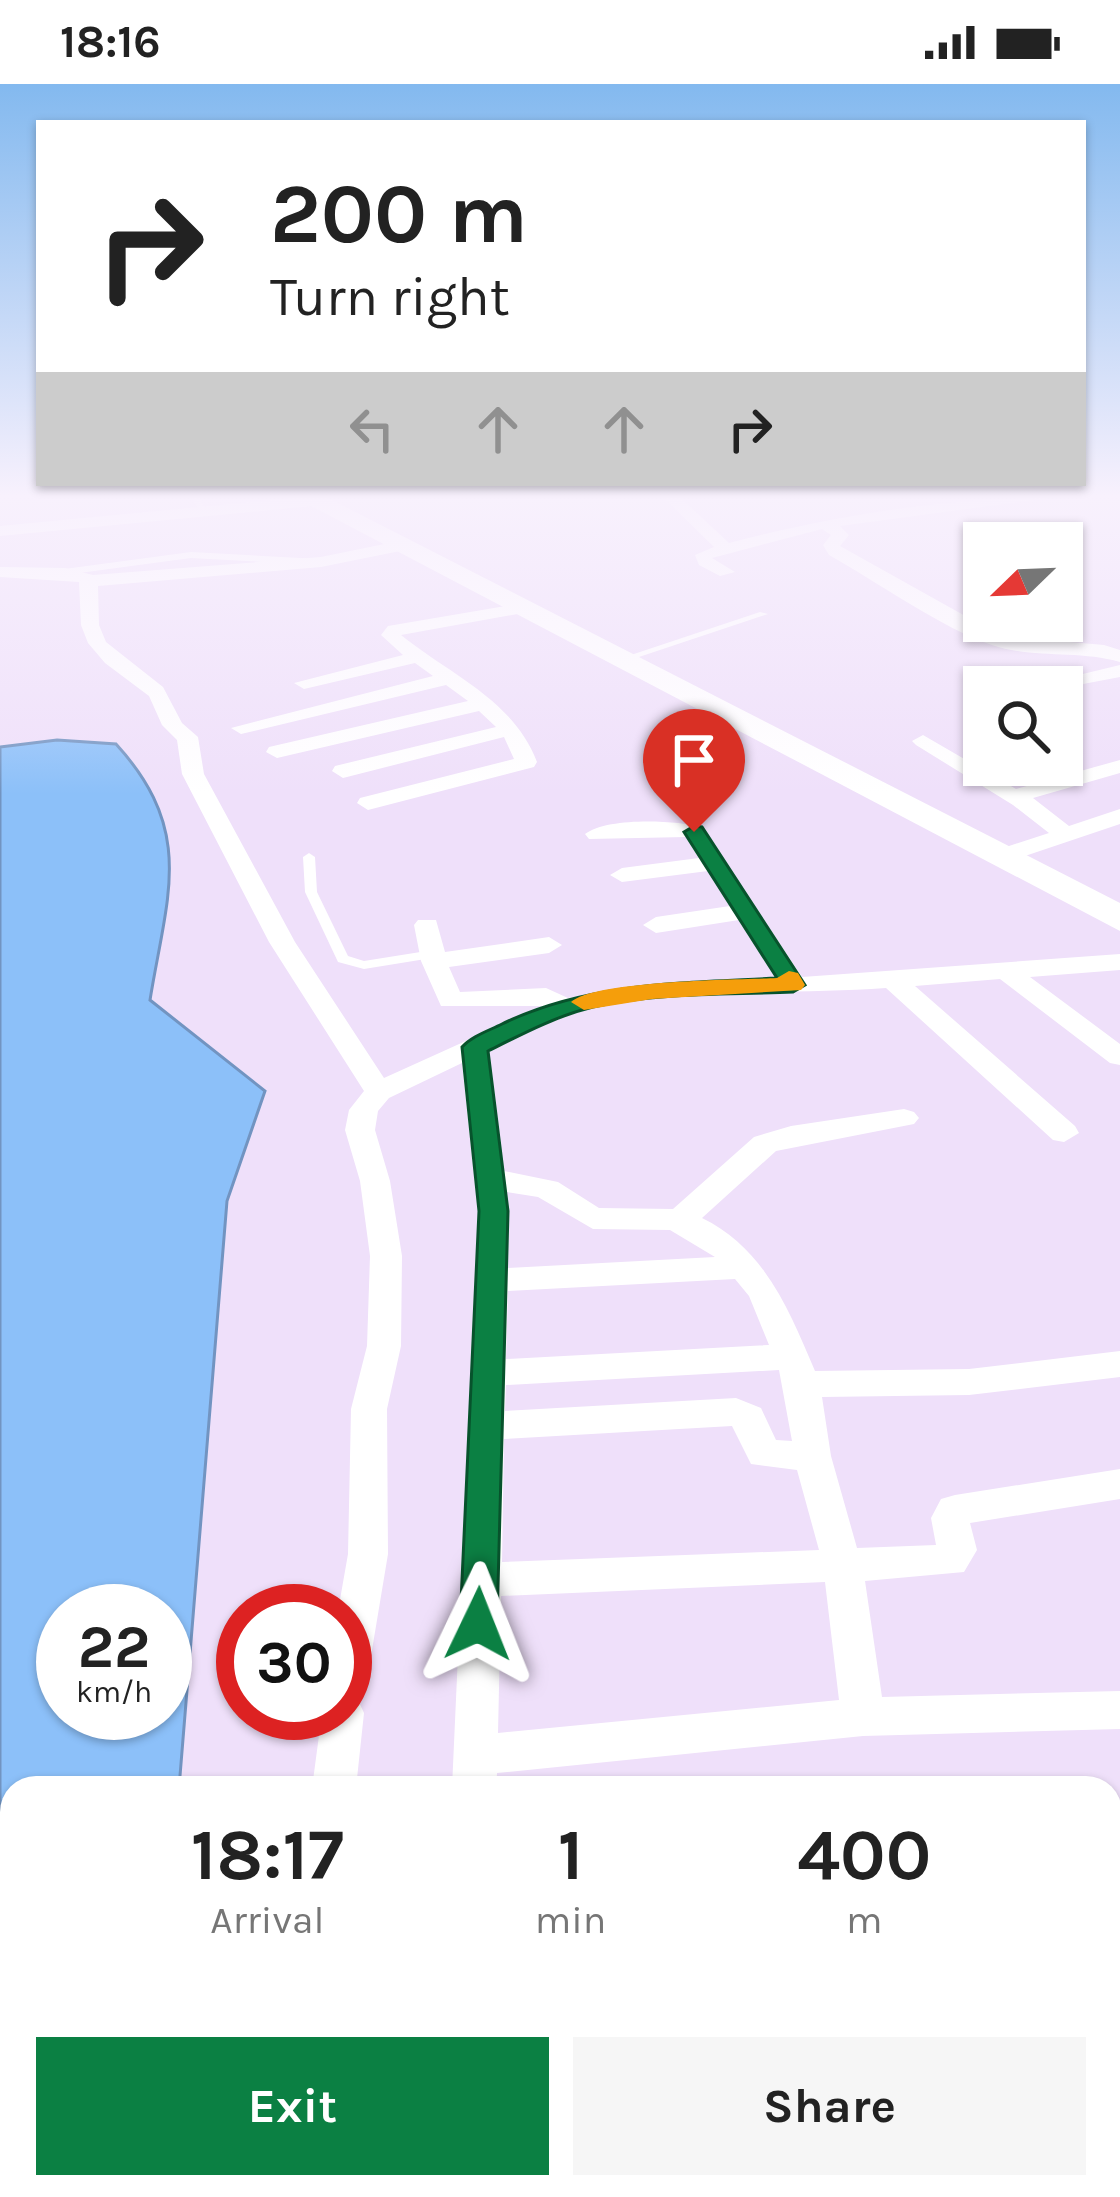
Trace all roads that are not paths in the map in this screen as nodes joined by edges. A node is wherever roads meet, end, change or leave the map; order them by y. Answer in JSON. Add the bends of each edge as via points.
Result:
{"nodes":[{"id":1,"x":88,"y":597,"type":"edge"},
{"id":2,"x":494,"y":597,"type":"edge"},
{"id":3,"x":506,"y":597,"type":"edge"},
{"id":4,"x":916,"y":597,"type":"edge"},
{"id":5,"x":517,"y":609,"type":"junction"},
{"id":6,"x":763,"y":614,"type":"dead end"},
{"id":7,"x":1050,"y":644,"type":"junction"},
{"id":8,"x":418,"y":656,"type":"junction"},
{"id":9,"x":1120,"y":656,"type":"edge"},
{"id":10,"x":626,"y":658,"type":"junction"},
{"id":11,"x":1109,"y":673,"type":"edge"},
{"id":12,"x":448,"y":679,"type":"junction"},
{"id":13,"x":304,"y":682,"type":"dead end"},
{"id":14,"x":482,"y":704,"type":"junction"},
{"id":15,"x":241,"y":728,"type":"dead end"},
{"id":16,"x":508,"y":730,"type":"junction"},
{"id":17,"x":923,"y":741,"type":"dead end"},
{"id":18,"x":277,"y":752,"type":"dead end"},
{"id":19,"x":1120,"y":766,"type":"edge"},
{"id":20,"x":343,"y":771,"type":"dead end"},
{"id":21,"x":1017,"y":799,"type":"junction"},
{"id":22,"x":368,"y":803,"type":"dead end"},
{"id":23,"x":1120,"y":816,"type":"edge"},
{"id":24,"x":596,"y":834,"type":"dead end"},
{"id":25,"x":1065,"y":834,"type":"junction"},
{"id":26,"x":1017,"y":851,"type":"junction"},
{"id":27,"x":310,"y":856,"type":"dead end"},
{"id":28,"x":717,"y":862,"type":"junction"},
{"id":29,"x":622,"y":875,"type":"dead end"},
{"id":30,"x":1120,"y":903,"type":"edge"},
{"id":31,"x":747,"y":911,"type":"junction"},
{"id":32,"x":1120,"y":919,"type":"edge"},
{"id":33,"x":427,"y":925,"type":"dead end"},
{"id":34,"x":656,"y":925,"type":"dead end"},
{"id":35,"x":549,"y":945,"type":"dead end"},
{"id":36,"x":434,"y":958,"type":"junction"},
{"id":37,"x":1120,"y":962,"type":"edge"},
{"id":38,"x":1002,"y":968,"type":"junction"},
{"id":39,"x":891,"y":980,"type":"junction"},
{"id":40,"x":793,"y":985,"type":"junction"},
{"id":41,"x":563,"y":1007,"type":"junction"},
{"id":42,"x":475,"y":1047,"type":"junction"},
{"id":43,"x":1120,"y":1057,"type":"edge"},
{"id":44,"x":379,"y":1092,"type":"junction"},
{"id":45,"x":904,"y":1118,"type":"dead end"},
{"id":46,"x":1064,"y":1133,"type":"dead end"},
{"id":47,"x":492,"y":1179,"type":"junction"},
{"id":48,"x":679,"y":1221,"type":"junction"},
{"id":49,"x":744,"y":1267,"type":"junction"},
{"id":50,"x":491,"y":1280,"type":"junction"},
{"id":51,"x":1120,"y":1364,"type":"edge"},
{"id":52,"x":799,"y":1370,"type":"junction"},
{"id":53,"x":488,"y":1373,"type":"junction"},
{"id":54,"x":485,"y":1426,"type":"junction"},
{"id":55,"x":812,"y":1456,"type":"junction"},
{"id":56,"x":1120,"y":1484,"type":"edge"},
{"id":57,"x":843,"y":1567,"type":"junction"},
{"id":58,"x":479,"y":1580,"type":"junction"},
{"id":59,"x":363,"y":1584,"type":"edge"},
{"id":60,"x":1120,"y":1710,"type":"edge"},
{"id":61,"x":862,"y":1718,"type":"junction"},
{"id":62,"x":340,"y":1740,"type":"edge"},
{"id":63,"x":474,"y":1772,"type":"edge"},
{"id":64,"x":335,"y":1776,"type":"edge"}],
"edges":[{"from":1,"to":44,"type":"street","via":[[96,641],[161,698],[168,724],[190,743],[194,774],[282,942]]},
{"from":2,"to":5,"type":"main road"},
{"from":3,"to":10,"type":"main road"},
{"from":4,"to":7,"type":"street","via":[[994,640]]},
{"from":5,"to":8,"type":"street","via":[[391,632]]},
{"from":5,"to":10,"type":"main road"},
{"from":6,"to":10,"type":"lane"},
{"from":7,"to":9,"type":"street"},
{"from":7,"to":11,"type":"street"},
{"from":8,"to":12,"type":"street"},
{"from":8,"to":13,"type":"street"},
{"from":10,"to":26,"type":"main road"},
{"from":10,"to":32,"type":"main road"},
{"from":12,"to":14,"type":"street"},
{"from":12,"to":15,"type":"street"},
{"from":14,"to":16,"type":"street"},
{"from":14,"to":18,"type":"street"},
{"from":16,"to":20,"type":"street"},
{"from":16,"to":22,"type":"street","via":[[526,762]]},
{"from":17,"to":21,"type":"street"},
{"from":19,"to":21,"type":"street"},
{"from":21,"to":25,"type":"street"},
{"from":23,"to":25,"type":"street"},
{"from":24,"to":28,"type":"street","via":[[687,827]]},
{"from":25,"to":26,"type":"street"},
{"from":26,"to":30,"type":"main road"},
{"from":27,"to":36,"type":"lane","via":[[310,892],[343,959],[364,965]]},
{"from":28,"to":29,"type":"street"},
{"from":28,"to":31,"type":"street"},
{"from":31,"to":34,"type":"street"},
{"from":31,"to":40,"type":"street"},
{"from":33,"to":36,"type":"street"},
{"from":35,"to":36,"type":"street"},
{"from":36,"to":41,"type":"street","via":[[450,1000],[547,996]]},
{"from":37,"to":38,"type":"street"},
{"from":38,"to":39,"type":"street"},
{"from":38,"to":43,"type":"street"},
{"from":39,"to":40,"type":"street"},
{"from":39,"to":46,"type":"street"},
{"from":40,"to":41,"type":"street","via":[[652,992]]},
{"from":41,"to":42,"type":"street"},
{"from":42,"to":44,"type":"street"},
{"from":42,"to":47,"type":"street"},
{"from":44,"to":59,"type":"street","via":[[360,1130],[386,1256],[384,1346],[369,1409]]},
{"from":45,"to":48,"type":"street","via":[[765,1144]]},
{"from":47,"to":48,"type":"street","via":[[548,1190],[593,1218]]},
{"from":47,"to":50,"type":"street"},
{"from":48,"to":49,"type":"street"},
{"from":49,"to":50,"type":"street"},
{"from":49,"to":52,"type":"street"},
{"from":50,"to":53,"type":"street"},
{"from":51,"to":52,"type":"street","via":[[969,1382]]},
{"from":52,"to":53,"type":"street"},
{"from":52,"to":55,"type":"street"},
{"from":53,"to":54,"type":"street"},
{"from":54,"to":55,"type":"street","via":[[736,1412],[748,1418],[764,1454]]},
{"from":54,"to":58,"type":"street"},
{"from":55,"to":57,"type":"street"},
{"from":56,"to":57,"type":"street","via":[[956,1510],[950,1561]]},
{"from":57,"to":58,"type":"street"},
{"from":57,"to":61,"type":"street"},
{"from":58,"to":63,"type":"street"},
{"from":60,"to":61,"type":"street"},
{"from":61,"to":63,"type":"street"},
{"from":62,"to":64,"type":"street"}]}
